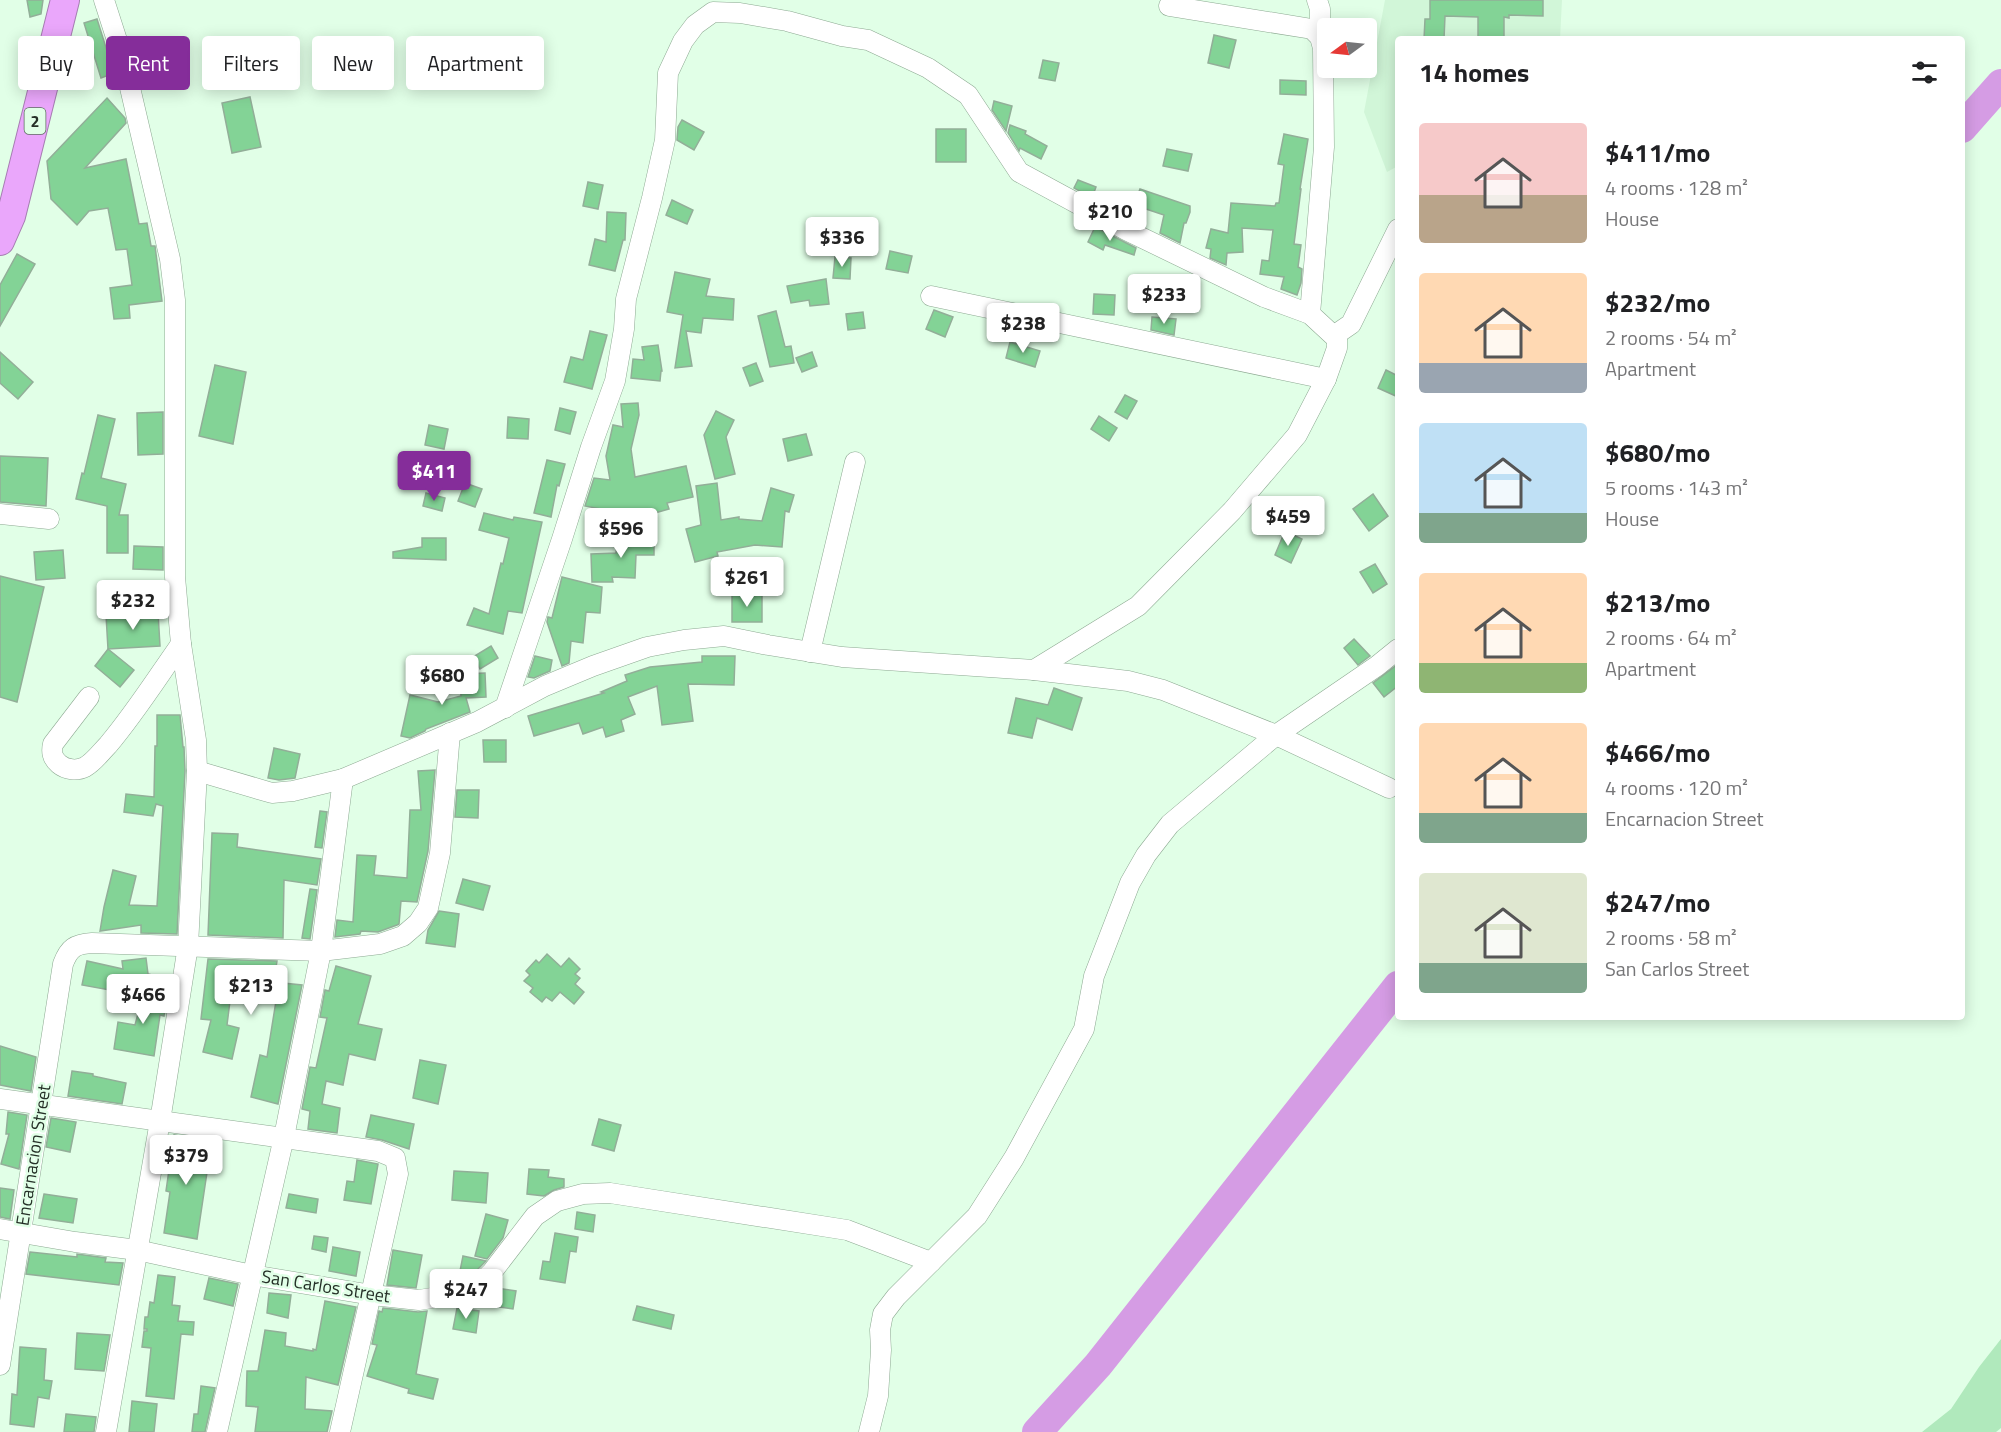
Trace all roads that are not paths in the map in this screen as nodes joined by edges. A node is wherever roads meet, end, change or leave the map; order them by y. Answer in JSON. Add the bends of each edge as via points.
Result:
{"nodes":[{"id":1,"x":65,"y":0,"type":"edge"},
{"id":2,"x":105,"y":0,"type":"edge"},
{"id":3,"x":1317,"y":0,"type":"edge"},
{"id":4,"x":1169,"y":6,"type":"dead end"},
{"id":5,"x":1320,"y":18,"type":"edge"},
{"id":6,"x":1317,"y":32,"type":"edge"},
{"id":7,"x":1323,"y":78,"type":"edge"},
{"id":8,"x":1395,"y":235,"type":"edge"},
{"id":9,"x":0,"y":241,"type":"edge"},
{"id":10,"x":931,"y":296,"type":"dead end"},
{"id":11,"x":1310,"y":314,"type":"junction"},
{"id":12,"x":1335,"y":335,"type":"junction"},
{"id":13,"x":1326,"y":379,"type":"junction"},
{"id":14,"x":855,"y":462,"type":"dead end"},
{"id":15,"x":0,"y":514,"type":"edge"},
{"id":16,"x":49,"y":519,"type":"dead end"},
{"id":17,"x":181,"y":644,"type":"junction"},
{"id":18,"x":1395,"y":651,"type":"edge"},
{"id":19,"x":810,"y":652,"type":"junction"},
{"id":20,"x":1034,"y":670,"type":"junction"},
{"id":21,"x":89,"y":697,"type":"dead end"},
{"id":22,"x":505,"y":708,"type":"junction"},
{"id":23,"x":450,"y":733,"type":"junction"},
{"id":24,"x":1276,"y":735,"type":"junction"},
{"id":25,"x":197,"y":771,"type":"junction"},
{"id":26,"x":343,"y":778,"type":"junction"},
{"id":27,"x":1389,"y":788,"type":"dead end"},
{"id":28,"x":188,"y":946,"type":"junction"},
{"id":29,"x":321,"y":951,"type":"junction"},
{"id":30,"x":0,"y":1099,"type":"edge"},
{"id":31,"x":42,"y":1105,"type":"junction"},
{"id":32,"x":160,"y":1120,"type":"junction"},
{"id":33,"x":284,"y":1137,"type":"junction"},
{"id":34,"x":0,"y":1229,"type":"edge"},
{"id":35,"x":20,"y":1232,"type":"junction"},
{"id":36,"x":137,"y":1250,"type":"junction"},
{"id":37,"x":931,"y":1262,"type":"junction"},
{"id":38,"x":252,"y":1275,"type":"junction"},
{"id":39,"x":372,"y":1295,"type":"junction"},
{"id":40,"x":0,"y":1365,"type":"edge"},
{"id":41,"x":106,"y":1432,"type":"edge"},
{"id":42,"x":217,"y":1432,"type":"edge"},
{"id":43,"x":340,"y":1432,"type":"edge"},
{"id":44,"x":869,"y":1432,"type":"edge"}],
"edges":[{"from":1,"to":9,"type":"highway","number":"2","via":[[11,216]]},
{"from":2,"to":17,"type":"street","via":[[124,62],[170,259],[175,300],[175,577]]},
{"from":3,"to":5,"type":"street"},
{"from":4,"to":6,"type":"street"},
{"from":7,"to":11,"type":"street","via":[[1324,147]]},
{"from":8,"to":12,"type":"street","via":[[1351,324]]},
{"from":10,"to":13,"type":"street"},
{"from":11,"to":12,"type":"street"},
{"from":11,"to":22,"type":"street","via":[[1264,297],[1126,230],[1018,172],[968,95],[928,68],[868,40],[787,21],[713,12],[694,25],[668,73],[665,140],[626,299],[615,381]]},
{"from":12,"to":13,"type":"street","via":[[1337,348]]},
{"from":13,"to":20,"type":"street","via":[[1297,435],[1232,511],[1138,606]]},
{"from":14,"to":19,"type":"street"},
{"from":15,"to":16,"type":"street"},
{"from":17,"to":21,"type":"street","via":[[94,761],[74,770],[65,768],[54,758],[53,744]]},
{"from":17,"to":25,"type":"street"},
{"from":18,"to":24,"type":"street"},
{"from":19,"to":20,"type":"street"},
{"from":19,"to":22,"type":"street","via":[[724,636],[675,641],[593,666]]},
{"from":20,"to":24,"type":"street","via":[[1128,681],[1163,690]]},
{"from":22,"to":23,"type":"street"},
{"from":23,"to":26,"type":"street"},
{"from":23,"to":29,"type":"street","via":[[440,853],[428,908],[403,936],[380,944]]},
{"from":24,"to":27,"type":"street"},
{"from":24,"to":37,"type":"street","via":[[1170,824],[1146,855],[1094,976],[1084,1029],[1072,1054],[977,1216]]},
{"from":25,"to":26,"type":"street","via":[[272,792],[293,791]]},
{"from":25,"to":28,"type":"street"},
{"from":26,"to":29,"type":"street"},
{"from":28,"to":29,"type":"street"},
{"from":28,"to":31,"type":"street","name":"Encarnacion Street","via":[[92,943],[80,944],[67,953]]},
{"from":28,"to":32,"type":"street"},
{"from":29,"to":33,"type":"street"},
{"from":30,"to":31,"type":"street"},
{"from":31,"to":32,"type":"street"},
{"from":31,"to":35,"type":"street","name":"Encarnacion Street"},
{"from":32,"to":33,"type":"street"},
{"from":32,"to":36,"type":"street"},
{"from":33,"to":38,"type":"street"},
{"from":33,"to":39,"type":"street","via":[[378,1151],[395,1158],[398,1174]]},
{"from":34,"to":35,"type":"street","name":"San Carlos Street"},
{"from":35,"to":36,"type":"street","name":"San Carlos Street"},
{"from":35,"to":40,"type":"street","name":"Encarnacion Street"},
{"from":36,"to":38,"type":"street","name":"San Carlos Street"},
{"from":36,"to":41,"type":"street"},
{"from":37,"to":39,"type":"street","name":"San Carlos Street","via":[[848,1230],[610,1193],[583,1194],[557,1201],[540,1212],[481,1283],[435,1299]]},
{"from":37,"to":44,"type":"street","via":[[884,1314],[878,1396]]},
{"from":38,"to":39,"type":"street","name":"San Carlos Street"},
{"from":38,"to":42,"type":"street"},
{"from":39,"to":43,"type":"street"}]}
